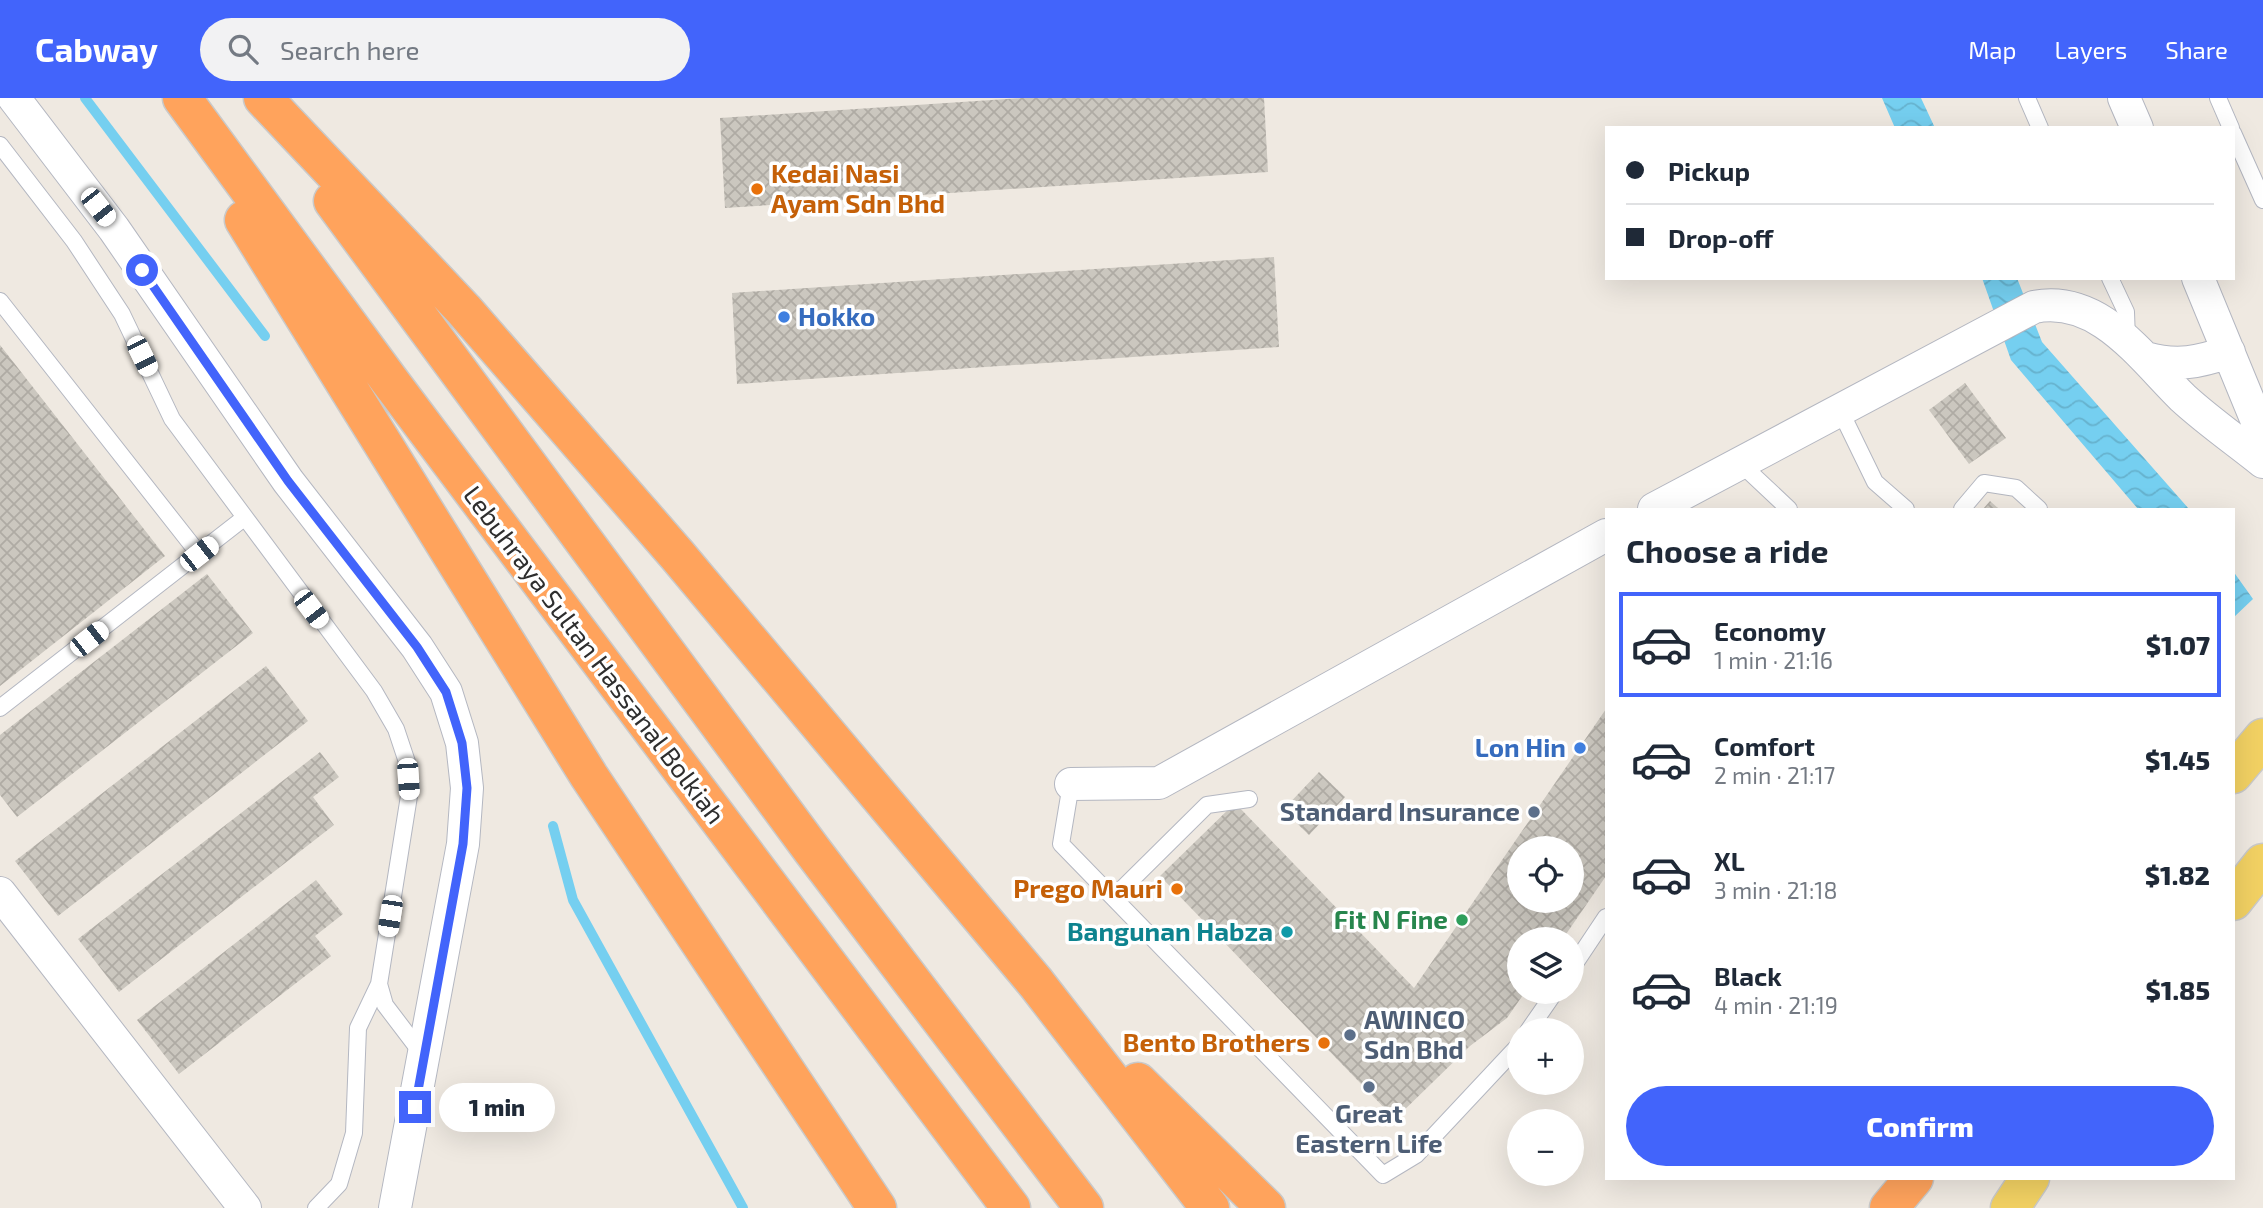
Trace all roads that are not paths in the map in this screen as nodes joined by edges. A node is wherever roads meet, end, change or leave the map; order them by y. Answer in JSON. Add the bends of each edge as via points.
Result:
{"nodes":[{"id":1,"x":14,"y":98,"type":"edge"},
{"id":2,"x":170,"y":98,"type":"edge"},
{"id":3,"x":182,"y":98,"type":"edge"},
{"id":4,"x":257,"y":98,"type":"edge"},
{"id":5,"x":263,"y":98,"type":"edge"},
{"id":6,"x":2027,"y":98,"type":"edge"},
{"id":7,"x":2218,"y":98,"type":"edge"},
{"id":8,"x":2039,"y":126,"type":"edge"},
{"id":9,"x":2230,"y":126,"type":"edge"},
{"id":10,"x":2235,"y":137,"type":"edge"},
{"id":11,"x":0,"y":145,"type":"edge"},
{"id":12,"x":2263,"y":200,"type":"edge"},
{"id":13,"x":2111,"y":280,"type":"edge"},
{"id":14,"x":2199,"y":280,"type":"edge"},
{"id":15,"x":0,"y":301,"type":"edge"},
{"id":16,"x":2137,"y":351,"type":"junction"},
{"id":17,"x":2229,"y":352,"type":"junction"},
{"id":18,"x":1839,"y":408,"type":"junction"},
{"id":19,"x":2263,"y":436,"type":"edge"},
{"id":20,"x":2263,"y":462,"type":"edge"},
{"id":21,"x":1740,"y":463,"type":"junction"},
{"id":22,"x":1656,"y":508,"type":"edge"},
{"id":23,"x":1788,"y":508,"type":"edge"},
{"id":24,"x":1905,"y":508,"type":"edge"},
{"id":25,"x":1963,"y":508,"type":"edge"},
{"id":26,"x":2038,"y":508,"type":"edge"},
{"id":27,"x":244,"y":518,"type":"junction"},
{"id":28,"x":1605,"y":536,"type":"edge"},
{"id":29,"x":199,"y":554,"type":"junction"},
{"id":30,"x":0,"y":708,"type":"edge"},
{"id":31,"x":2262,"y":738,"type":"edge"},
{"id":32,"x":2235,"y":772,"type":"edge"},
{"id":33,"x":1071,"y":784,"type":"joint"},
{"id":34,"x":1250,"y":799,"type":"dead end"},
{"id":35,"x":2263,"y":863,"type":"edge"},
{"id":36,"x":0,"y":893,"type":"edge"},
{"id":37,"x":1114,"y":898,"type":"junction"},
{"id":38,"x":2235,"y":898,"type":"edge"},
{"id":39,"x":1605,"y":918,"type":"edge"},
{"id":40,"x":1584,"y":950,"type":"edge"},
{"id":41,"x":1036,"y":983,"type":"junction"},
{"id":42,"x":379,"y":984,"type":"junction"},
{"id":43,"x":425,"y":1057,"type":"junction"},
{"id":44,"x":1507,"y":1058,"type":"edge"},
{"id":45,"x":1912,"y":1180,"type":"edge"},
{"id":46,"x":1931,"y":1180,"type":"edge"},
{"id":47,"x":2029,"y":1180,"type":"edge"},
{"id":48,"x":245,"y":1208,"type":"edge"},
{"id":49,"x":316,"y":1208,"type":"edge"},
{"id":50,"x":395,"y":1208,"type":"edge"},
{"id":51,"x":877,"y":1208,"type":"edge"},
{"id":52,"x":1012,"y":1208,"type":"edge"},
{"id":53,"x":1084,"y":1208,"type":"edge"},
{"id":54,"x":1210,"y":1208,"type":"edge"},
{"id":55,"x":1266,"y":1208,"type":"edge"},
{"id":56,"x":1889,"y":1208,"type":"edge"},
{"id":57,"x":1912,"y":1208,"type":"edge"},
{"id":58,"x":2010,"y":1208,"type":"edge"}],
"edges":[{"from":1,"to":43,"type":"street","via":[[114,229],[288,481],[417,647],[446,692],[462,743],[467,788],[463,844]]},
{"from":2,"to":51,"type":"highway","via":[[589,776]]},
{"from":3,"to":52,"type":"highway","name":"Lebuhraya Sultan Hassanal Bolkiah"},
{"from":4,"to":53,"type":"highway","via":[[812,850]]},
{"from":5,"to":41,"type":"highway","via":[[464,310]]},
{"from":6,"to":8,"type":"lane"},
{"from":7,"to":9,"type":"lane"},
{"from":10,"to":12,"type":"lane"},
{"from":11,"to":27,"type":"lane","via":[[81,251],[121,314],[172,419]]},
{"from":13,"to":16,"type":"lane"},
{"from":14,"to":17,"type":"street"},
{"from":15,"to":29,"type":"lane"},
{"from":16,"to":17,"type":"street","via":[[2168,364],[2196,363]]},
{"from":16,"to":18,"type":"street","via":[[2094,314],[2052,303],[2034,307]]},
{"from":16,"to":20,"type":"street","via":[[2184,399]]},
{"from":17,"to":19,"type":"street"},
{"from":18,"to":21,"type":"street"},
{"from":18,"to":24,"type":"lane","via":[[1875,482]]},
{"from":21,"to":22,"type":"street"},
{"from":21,"to":23,"type":"lane"},
{"from":25,"to":26,"type":"lane","via":[[1984,483],[2016,488]]},
{"from":27,"to":29,"type":"lane"},
{"from":27,"to":42,"type":"lane","via":[[374,691],[396,729],[407,762],[409,796]]},
{"from":28,"to":33,"type":"street","via":[[1159,783]]},
{"from":29,"to":30,"type":"lane"},
{"from":31,"to":32,"type":"main road"},
{"from":33,"to":37,"type":"lane","via":[[1062,844]]},
{"from":34,"to":37,"type":"lane","via":[[1207,805]]},
{"from":35,"to":38,"type":"main road"},
{"from":36,"to":48,"type":"street"},
{"from":37,"to":44,"type":"lane","via":[[1383,1175],[1416,1155]]},
{"from":39,"to":40,"type":"lane"},
{"from":41,"to":54,"type":"highway"},
{"from":41,"to":55,"type":"highway"},
{"from":42,"to":43,"type":"lane","via":[[385,1005]]},
{"from":42,"to":49,"type":"lane","via":[[358,1028],[354,1133],[339,1184]]},
{"from":43,"to":50,"type":"street"},
{"from":45,"to":56,"type":"highway"},
{"from":46,"to":57,"type":"main road"},
{"from":47,"to":58,"type":"main road"}]}
